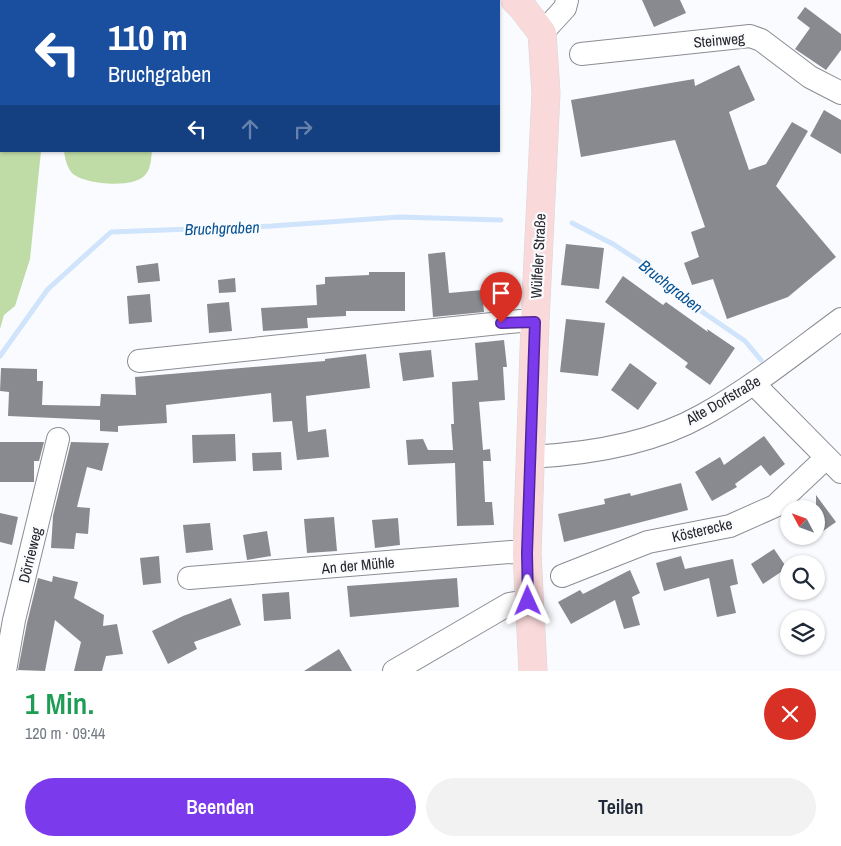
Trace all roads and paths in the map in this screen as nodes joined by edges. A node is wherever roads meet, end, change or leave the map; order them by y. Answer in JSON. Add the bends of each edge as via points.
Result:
{"nodes":[{"id":1,"x":515,"y":0,"type":"edge"},
{"id":2,"x":568,"y":0,"type":"edge"},
{"id":3,"x":542,"y":33,"type":"junction"},
{"id":4,"x":581,"y":54,"type":"dead end"},
{"id":5,"x":841,"y":93,"type":"edge"},
{"id":6,"x":841,"y":319,"type":"edge"},
{"id":7,"x":535,"y":322,"type":"junction"},
{"id":8,"x":139,"y":361,"type":"dead end"},
{"id":9,"x":754,"y":384,"type":"junction"},
{"id":10,"x":58,"y":439,"type":"dead end"},
{"id":11,"x":530,"y":457,"type":"junction"},
{"id":12,"x":834,"y":465,"type":"edge"},
{"id":13,"x":527,"y":553,"type":"junction"},
{"id":14,"x":562,"y":576,"type":"dead end"},
{"id":15,"x":189,"y":578,"type":"dead end"},
{"id":16,"x":528,"y":601,"type":"junction"},
{"id":17,"x":414,"y":665,"type":"edge"},
{"id":18,"x":5,"y":671,"type":"edge"},
{"id":19,"x":394,"y":671,"type":"edge"},
{"id":20,"x":533,"y":671,"type":"edge"}],
"edges":[{"from":1,"to":3,"type":"main road"},
{"from":2,"to":3,"type":"street","via":[[566,8]]},
{"from":3,"to":7,"type":"main road","name":"Wülfeler Straße","via":[[546,93]]},
{"from":4,"to":5,"type":"street","name":"Steinweg","via":[[750,36],[761,40],[810,77]]},
{"from":6,"to":9,"type":"street","name":"Alte Dorfstraße"},
{"from":7,"to":8,"type":"street"},
{"from":7,"to":11,"type":"main road","name":"Wülfeler Straße"},
{"from":9,"to":11,"type":"street","name":"Alte Dorfstraße","via":[[702,416],[655,435],[593,450]]},
{"from":9,"to":12,"type":"street"},
{"from":10,"to":18,"type":"street","name":"Dörrieweg","via":[[14,620]]},
{"from":11,"to":13,"type":"main road","name":"Wülfeler Straße"},
{"from":12,"to":14,"type":"street","name":"Kösterecke","via":[[775,506],[730,526],[648,542]]},
{"from":13,"to":15,"type":"street","name":"An der Mühle"},
{"from":13,"to":16,"type":"main road","name":"Wülfeler Straße"},
{"from":16,"to":17,"type":"street","via":[[509,604]]},
{"from":16,"to":20,"type":"main road","name":"Wülfeler Straße"},
{"from":17,"to":19,"type":"street"}]}
